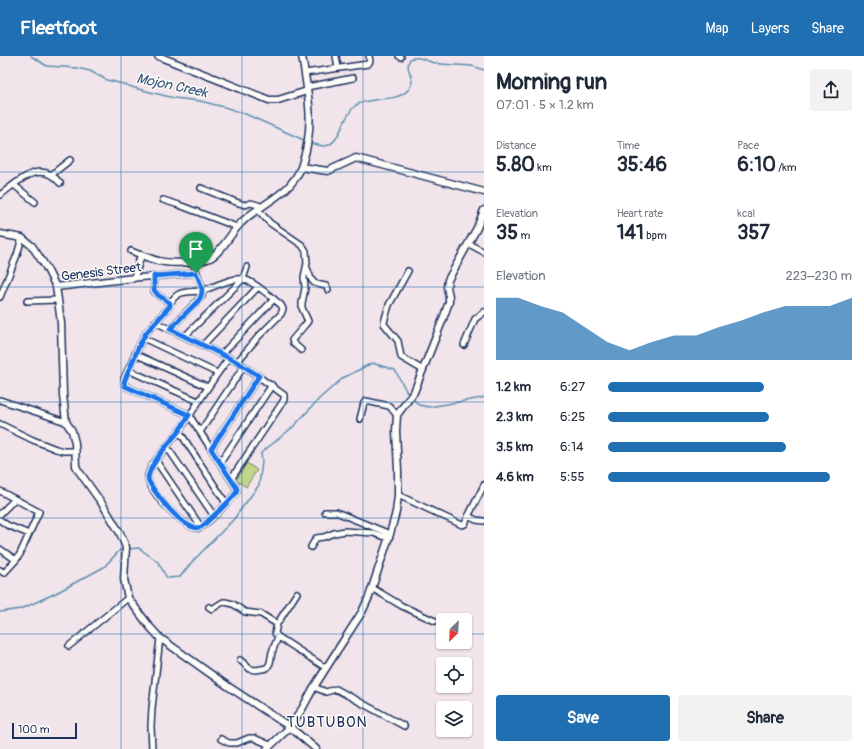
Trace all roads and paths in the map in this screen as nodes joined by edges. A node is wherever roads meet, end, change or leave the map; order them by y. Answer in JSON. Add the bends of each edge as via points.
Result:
{"nodes":[{"id":1,"x":158,"y":56,"type":"edge"},
{"id":2,"x":302,"y":56,"type":"edge"},
{"id":3,"x":336,"y":56,"type":"edge"},
{"id":4,"x":369,"y":56,"type":"edge"},
{"id":5,"x":338,"y":68,"type":"junction"},
{"id":6,"x":305,"y":73,"type":"junction"},
{"id":7,"x":353,"y":78,"type":"dead end"},
{"id":8,"x":307,"y":89,"type":"junction"},
{"id":9,"x":70,"y":160,"type":"dead end"},
{"id":10,"x":301,"y":167,"type":"junction"},
{"id":11,"x":51,"y":175,"type":"junction"},
{"id":12,"x":60,"y":183,"type":"dead end"},
{"id":13,"x":14,"y":184,"type":"junction"},
{"id":14,"x":201,"y":188,"type":"dead end"},
{"id":15,"x":484,"y":192,"type":"edge"},
{"id":16,"x":0,"y":195,"type":"edge"},
{"id":17,"x":163,"y":200,"type":"dead end"},
{"id":18,"x":35,"y":202,"type":"dead end"},
{"id":19,"x":260,"y":208,"type":"junction"},
{"id":20,"x":484,"y":210,"type":"edge"},
{"id":21,"x":237,"y":227,"type":"junction"},
{"id":22,"x":0,"y":234,"type":"edge"},
{"id":23,"x":22,"y":238,"type":"junction"},
{"id":24,"x":469,"y":244,"type":"junction"},
{"id":25,"x":131,"y":252,"type":"dead end"},
{"id":26,"x":484,"y":252,"type":"edge"},
{"id":27,"x":141,"y":255,"type":"junction"},
{"id":28,"x":193,"y":262,"type":"junction"},
{"id":29,"x":247,"y":267,"type":"dead end"},
{"id":30,"x":306,"y":267,"type":"junction"},
{"id":31,"x":408,"y":272,"type":"dead end"},
{"id":32,"x":196,"y":273,"type":"junction"},
{"id":33,"x":154,"y":276,"type":"junction"},
{"id":34,"x":134,"y":278,"type":"junction"},
{"id":35,"x":243,"y":279,"type":"junction"},
{"id":36,"x":258,"y":287,"type":"junction"},
{"id":37,"x":56,"y":288,"type":"junction"},
{"id":38,"x":203,"y":290,"type":"junction"},
{"id":39,"x":328,"y":290,"type":"dead end"},
{"id":40,"x":0,"y":297,"type":"edge"},
{"id":41,"x":274,"y":299,"type":"junction"},
{"id":42,"x":58,"y":300,"type":"junction"},
{"id":43,"x":27,"y":302,"type":"dead end"},
{"id":44,"x":170,"y":303,"type":"junction"},
{"id":45,"x":484,"y":312,"type":"edge"},
{"id":46,"x":155,"y":322,"type":"junction"},
{"id":47,"x":170,"y":329,"type":"junction"},
{"id":48,"x":186,"y":336,"type":"junction"},
{"id":49,"x":143,"y":338,"type":"junction"},
{"id":50,"x":203,"y":345,"type":"junction"},
{"id":51,"x":464,"y":345,"type":"dead end"},
{"id":52,"x":300,"y":350,"type":"dead end"},
{"id":53,"x":135,"y":354,"type":"junction"},
{"id":54,"x":222,"y":354,"type":"junction"},
{"id":55,"x":229,"y":358,"type":"junction"},
{"id":56,"x":237,"y":362,"type":"junction"},
{"id":57,"x":244,"y":366,"type":"junction"},
{"id":58,"x":128,"y":370,"type":"junction"},
{"id":59,"x":423,"y":370,"type":"junction"},
{"id":60,"x":217,"y":373,"type":"junction"},
{"id":61,"x":259,"y":376,"type":"junction"},
{"id":62,"x":272,"y":386,"type":"junction"},
{"id":63,"x":208,"y":387,"type":"junction"},
{"id":64,"x":0,"y":400,"type":"edge"},
{"id":65,"x":198,"y":401,"type":"junction"},
{"id":66,"x":189,"y":415,"type":"junction"},
{"id":67,"x":397,"y":415,"type":"junction"},
{"id":68,"x":360,"y":419,"type":"dead end"},
{"id":69,"x":66,"y":422,"type":"junction"},
{"id":70,"x":0,"y":424,"type":"edge"},
{"id":71,"x":179,"y":431,"type":"junction"},
{"id":72,"x":200,"y":432,"type":"junction"},
{"id":73,"x":167,"y":446,"type":"junction"},
{"id":74,"x":211,"y":449,"type":"junction"},
{"id":75,"x":76,"y":451,"type":"junction"},
{"id":76,"x":156,"y":461,"type":"junction"},
{"id":77,"x":220,"y":463,"type":"junction"},
{"id":78,"x":231,"y":479,"type":"junction"},
{"id":79,"x":484,"y":485,"type":"edge"},
{"id":80,"x":0,"y":491,"type":"edge"},
{"id":81,"x":398,"y":495,"type":"junction"},
{"id":82,"x":15,"y":499,"type":"junction"},
{"id":83,"x":226,"y":503,"type":"junction"},
{"id":84,"x":325,"y":512,"type":"dead end"},
{"id":85,"x":0,"y":514,"type":"edge"},
{"id":86,"x":214,"y":516,"type":"junction"},
{"id":87,"x":468,"y":516,"type":"junction"},
{"id":88,"x":0,"y":520,"type":"edge"},
{"id":89,"x":484,"y":520,"type":"edge"},
{"id":90,"x":201,"y":527,"type":"junction"},
{"id":91,"x":29,"y":534,"type":"junction"},
{"id":92,"x":389,"y":536,"type":"junction"},
{"id":93,"x":311,"y":547,"type":"dead end"},
{"id":94,"x":0,"y":549,"type":"edge"},
{"id":95,"x":16,"y":560,"type":"junction"},
{"id":96,"x":0,"y":570,"type":"edge"},
{"id":97,"x":372,"y":588,"type":"junction"},
{"id":98,"x":297,"y":593,"type":"dead end"},
{"id":99,"x":128,"y":598,"type":"junction"},
{"id":100,"x":209,"y":607,"type":"dead end"},
{"id":101,"x":435,"y":621,"type":"dead end"},
{"id":102,"x":277,"y":624,"type":"junction"},
{"id":103,"x":160,"y":638,"type":"junction"},
{"id":104,"x":278,"y":638,"type":"junction"},
{"id":105,"x":70,"y":646,"type":"dead end"},
{"id":106,"x":240,"y":660,"type":"dead end"},
{"id":107,"x":326,"y":668,"type":"junction"},
{"id":108,"x":314,"y":687,"type":"junction"},
{"id":109,"x":404,"y":726,"type":"dead end"},
{"id":110,"x":290,"y":727,"type":"junction"},
{"id":111,"x":221,"y":739,"type":"dead end"},
{"id":112,"x":268,"y":747,"type":"edge"},
{"id":113,"x":152,"y":749,"type":"edge"},
{"id":114,"x":316,"y":749,"type":"edge"}],
"edges":[{"from":1,"to":8,"type":"street","via":[[269,100],[278,100]]},
{"from":2,"to":6,"type":"street"},
{"from":3,"to":5,"type":"street"},
{"from":4,"to":5,"type":"street","via":[[368,64]]},
{"from":5,"to":6,"type":"street"},
{"from":6,"to":8,"type":"street"},
{"from":7,"to":8,"type":"street"},
{"from":8,"to":10,"type":"street","via":[[310,133]]},
{"from":9,"to":11,"type":"street"},
{"from":10,"to":15,"type":"street","via":[[328,171],[356,158]]},
{"from":10,"to":19,"type":"street","via":[[290,185]]},
{"from":11,"to":12,"type":"street"},
{"from":11,"to":13,"type":"street","via":[[43,172],[34,173]]},
{"from":13,"to":16,"type":"street"},
{"from":13,"to":18,"type":"street"},
{"from":14,"to":19,"type":"street","via":[[245,205],[258,205]]},
{"from":17,"to":21,"type":"street"},
{"from":19,"to":21,"type":"street"},
{"from":19,"to":30,"type":"street","via":[[270,223],[302,245],[306,251]]},
{"from":20,"to":24,"type":"street"},
{"from":21,"to":28,"type":"street","via":[[216,254]]},
{"from":22,"to":23,"type":"street"},
{"from":23,"to":37,"type":"street","via":[[32,246],[46,266]]},
{"from":23,"to":40,"type":"street"},
{"from":24,"to":26,"type":"street"},
{"from":24,"to":59,"type":"street","via":[[448,280],[449,302]]},
{"from":25,"to":27,"type":"street"},
{"from":27,"to":28,"type":"street","via":[[159,261]]},
{"from":27,"to":34,"type":"street"},
{"from":28,"to":32,"type":"street"},
{"from":29,"to":35,"type":"street"},
{"from":30,"to":39,"type":"street","via":[[312,282],[326,286]]},
{"from":30,"to":52,"type":"street","via":[[302,308],[308,321],[292,340]]},
{"from":31,"to":59,"type":"street","via":[[389,305],[384,324],[398,341],[400,358]]},
{"from":32,"to":33,"type":"street","name":"Genesis Street"},
{"from":32,"to":38,"type":"street"},
{"from":33,"to":34,"type":"street","name":"Genesis Street"},
{"from":33,"to":44,"type":"street","via":[[154,290]]},
{"from":34,"to":37,"type":"street","name":"Genesis Street"},
{"from":35,"to":36,"type":"street"},
{"from":35,"to":38,"type":"street","via":[[231,280]]},
{"from":35,"to":48,"type":"street"},
{"from":36,"to":41,"type":"street"},
{"from":36,"to":50,"type":"street"},
{"from":37,"to":42,"type":"street"},
{"from":38,"to":44,"type":"street","via":[[179,294]]},
{"from":38,"to":47,"type":"street","via":[[201,298]]},
{"from":41,"to":54,"type":"street"},
{"from":41,"to":56,"type":"street","via":[[283,306],[283,311]]},
{"from":42,"to":43,"type":"street"},
{"from":42,"to":69,"type":"street"},
{"from":44,"to":46,"type":"street"},
{"from":45,"to":51,"type":"street","via":[[475,319]]},
{"from":46,"to":47,"type":"street"},
{"from":46,"to":49,"type":"street"},
{"from":47,"to":48,"type":"street"},
{"from":48,"to":50,"type":"street"},
{"from":49,"to":53,"type":"street"},
{"from":49,"to":60,"type":"street"},
{"from":50,"to":54,"type":"street"},
{"from":53,"to":58,"type":"street"},
{"from":53,"to":63,"type":"street"},
{"from":54,"to":55,"type":"street"},
{"from":55,"to":56,"type":"street"},
{"from":55,"to":60,"type":"street"},
{"from":56,"to":57,"type":"street"},
{"from":57,"to":61,"type":"street"},
{"from":57,"to":72,"type":"street"},
{"from":58,"to":65,"type":"street"},
{"from":58,"to":66,"type":"street","via":[[125,386]]},
{"from":59,"to":67,"type":"street","via":[[414,392]]},
{"from":60,"to":63,"type":"street"},
{"from":61,"to":62,"type":"street"},
{"from":61,"to":74,"type":"street"},
{"from":62,"to":77,"type":"street"},
{"from":62,"to":78,"type":"street","via":[[284,394],[284,400]]},
{"from":63,"to":65,"type":"street"},
{"from":64,"to":69,"type":"street"},
{"from":65,"to":66,"type":"street"},
{"from":66,"to":71,"type":"street"},
{"from":66,"to":72,"type":"street"},
{"from":67,"to":68,"type":"street","via":[[389,406],[366,401]]},
{"from":67,"to":81,"type":"street"},
{"from":69,"to":75,"type":"street","via":[[72,431]]},
{"from":70,"to":75,"type":"street","via":[[56,449]]},
{"from":71,"to":73,"type":"street"},
{"from":71,"to":83,"type":"street"},
{"from":72,"to":74,"type":"street"},
{"from":73,"to":76,"type":"street"},
{"from":73,"to":86,"type":"street"},
{"from":74,"to":77,"type":"street"},
{"from":75,"to":99,"type":"street","via":[[78,470],[120,533],[126,550],[124,579]]},
{"from":76,"to":90,"type":"street"},
{"from":76,"to":90,"type":"street","via":[[148,479],[158,496],[183,521],[196,528]]},
{"from":77,"to":78,"type":"street"},
{"from":78,"to":83,"type":"street","via":[[237,491]]},
{"from":79,"to":87,"type":"street"},
{"from":80,"to":82,"type":"street"},
{"from":81,"to":87,"type":"street","via":[[462,525]]},
{"from":81,"to":92,"type":"street"},
{"from":82,"to":85,"type":"street"},
{"from":82,"to":91,"type":"street","via":[[39,512]]},
{"from":83,"to":86,"type":"street"},
{"from":84,"to":92,"type":"street","via":[[336,512]]},
{"from":86,"to":90,"type":"street"},
{"from":87,"to":89,"type":"street"},
{"from":88,"to":91,"type":"street"},
{"from":91,"to":95,"type":"street"},
{"from":92,"to":93,"type":"street","via":[[345,530],[316,538]]},
{"from":92,"to":97,"type":"street"},
{"from":94,"to":95,"type":"street"},
{"from":95,"to":96,"type":"street","via":[[4,573]]},
{"from":97,"to":101,"type":"street","via":[[402,606]]},
{"from":97,"to":107,"type":"street","via":[[362,612]]},
{"from":98,"to":102,"type":"street"},
{"from":99,"to":103,"type":"street"},
{"from":99,"to":105,"type":"street"},
{"from":100,"to":102,"type":"street","via":[[212,609],[223,602],[233,604],[245,612],[261,614]]},
{"from":102,"to":104,"type":"street","via":[[275,635]]},
{"from":103,"to":110,"type":"street"},
{"from":103,"to":113,"type":"street","via":[[152,708]]},
{"from":104,"to":106,"type":"street","via":[[267,668],[250,669]]},
{"from":104,"to":107,"type":"street"},
{"from":107,"to":108,"type":"street"},
{"from":108,"to":109,"type":"street","via":[[326,692],[336,690]]},
{"from":108,"to":110,"type":"street"},
{"from":110,"to":112,"type":"street"},
{"from":110,"to":114,"type":"street"},
{"from":111,"to":112,"type":"street","via":[[237,743],[254,738]]}]}
